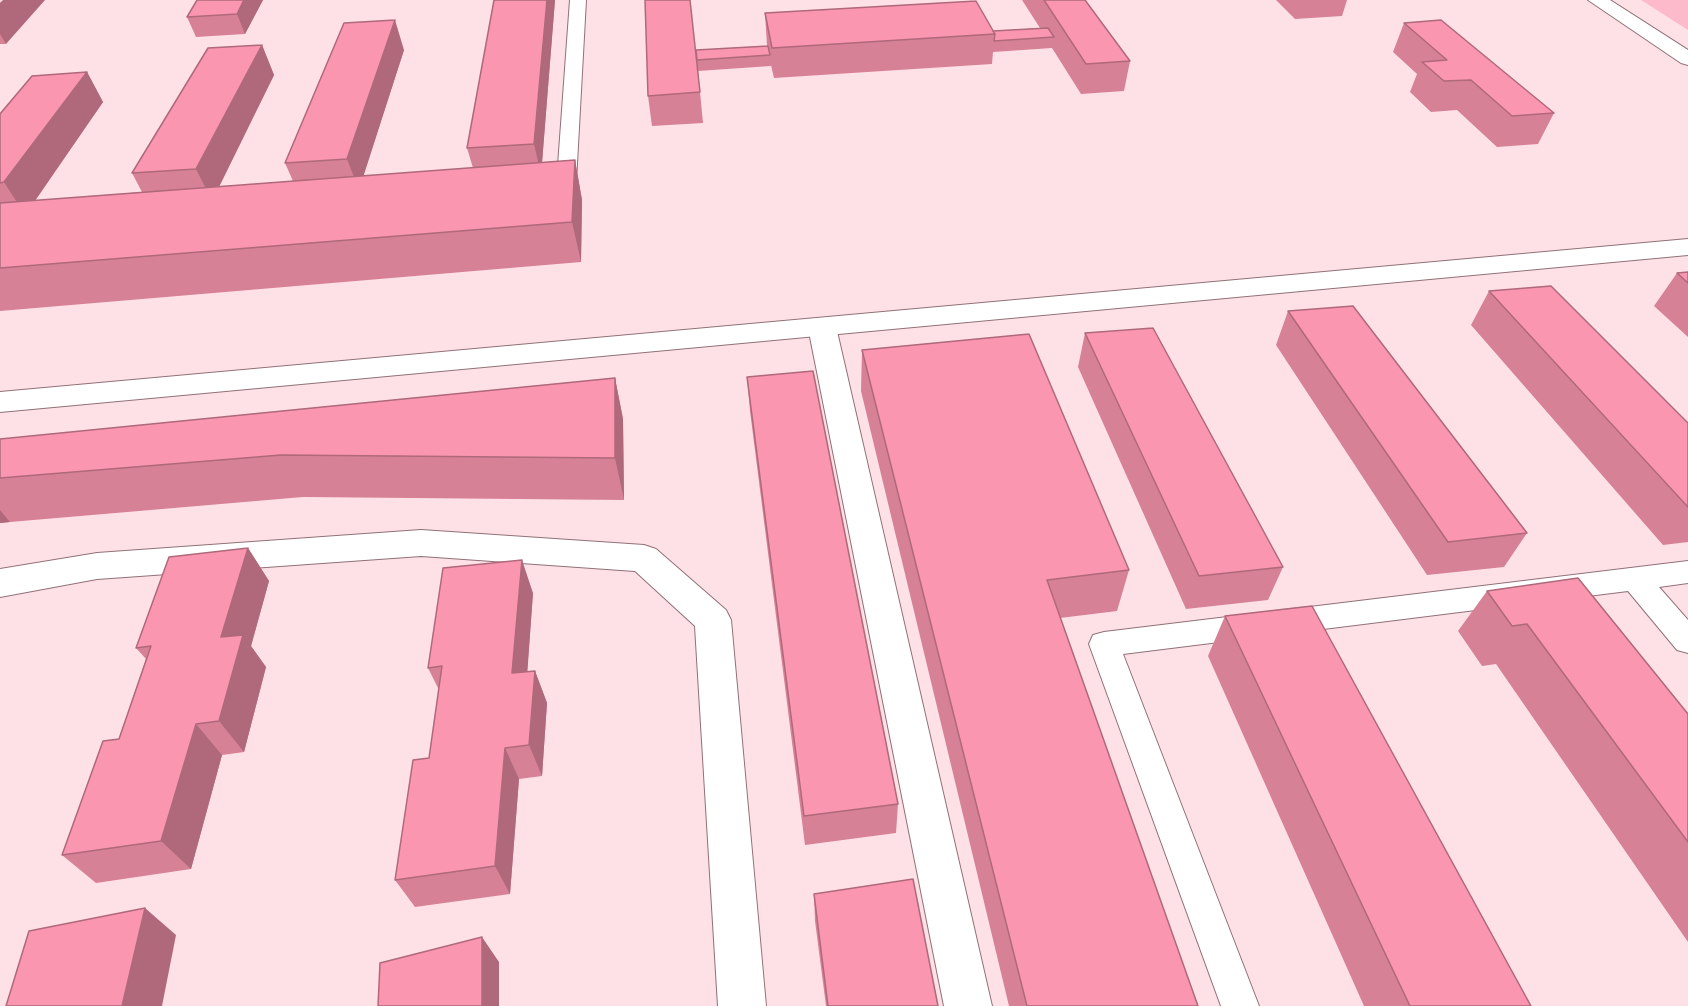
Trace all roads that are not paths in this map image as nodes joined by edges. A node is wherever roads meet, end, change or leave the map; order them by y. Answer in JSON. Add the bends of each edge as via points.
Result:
{"nodes":[{"id":1,"x":578,"y":0,"type":"edge"},
{"id":2,"x":1597,"y":0,"type":"edge"},
{"id":3,"x":1688,"y":59,"type":"edge"},
{"id":4,"x":538,"y":193,"type":"edge"},
{"id":5,"x":1688,"y":247,"type":"edge"},
{"id":6,"x":822,"y":327,"type":"junction"},
{"id":7,"x":0,"y":402,"type":"edge"},
{"id":8,"x":1688,"y":572,"type":"edge"},
{"id":9,"x":1634,"y":578,"type":"junction"},
{"id":10,"x":0,"y":583,"type":"edge"},
{"id":11,"x":1688,"y":641,"type":"edge"},
{"id":12,"x":742,"y":1006,"type":"edge"},
{"id":13,"x":968,"y":1006,"type":"edge"},
{"id":14,"x":1240,"y":1006,"type":"edge"}],
"edges":[{"from":1,"to":4,"type":"lane","via":[[566,182]]},
{"from":2,"to":3,"type":"street"},
{"from":5,"to":6,"type":"street"},
{"from":6,"to":7,"type":"street"},
{"from":6,"to":13,"type":"street"},
{"from":8,"to":9,"type":"lane"},
{"from":9,"to":11,"type":"lane"},
{"from":9,"to":14,"type":"lane","via":[[1104,644]]},
{"from":10,"to":12,"type":"street","via":[[97,566],[421,543],[644,558],[713,620]]}]}
